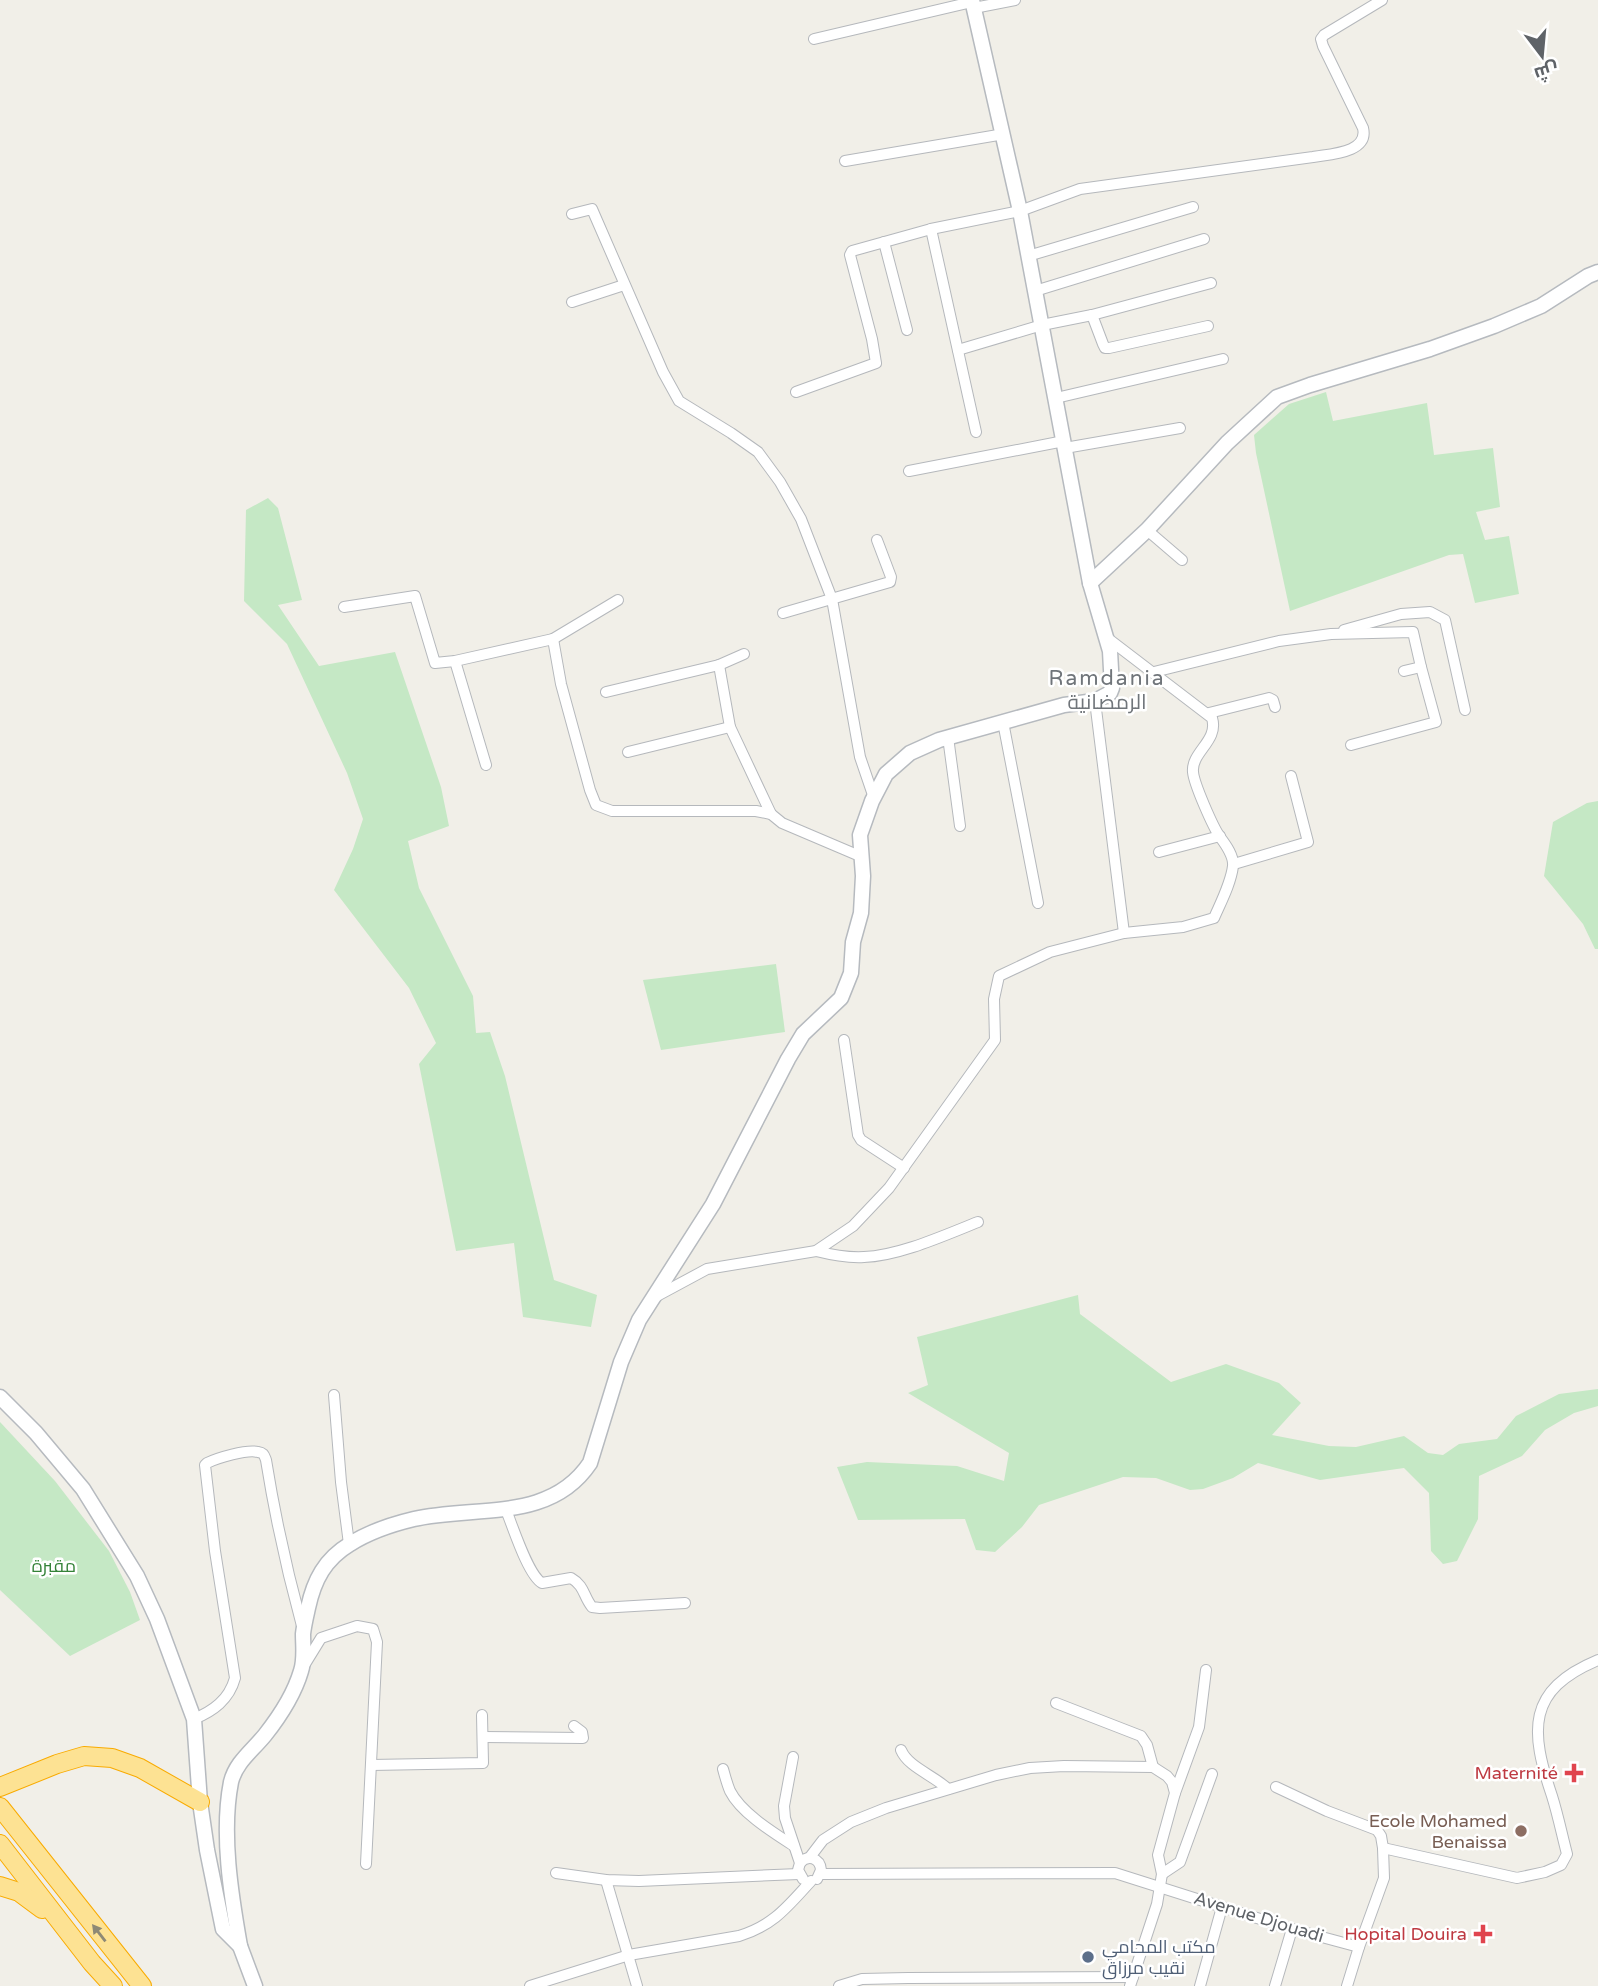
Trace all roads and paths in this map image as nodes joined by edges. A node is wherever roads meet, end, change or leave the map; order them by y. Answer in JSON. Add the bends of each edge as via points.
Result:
{"nodes":[{"id":1,"x":1016,"y":0,"type":"edge"},
{"id":2,"x":1382,"y":0,"type":"edge"},
{"id":3,"x":972,"y":4,"type":"edge"},
{"id":4,"x":814,"y":38,"type":"dead end"},
{"id":5,"x":1003,"y":134,"type":"junction"},
{"id":6,"x":845,"y":161,"type":"dead end"},
{"id":7,"x":1193,"y":207,"type":"dead end"},
{"id":8,"x":1020,"y":211,"type":"junction"},
{"id":9,"x":572,"y":214,"type":"dead end"},
{"id":10,"x":931,"y":229,"type":"junction"},
{"id":11,"x":1204,"y":239,"type":"dead end"},
{"id":12,"x":884,"y":242,"type":"junction"},
{"id":13,"x":1028,"y":256,"type":"junction"},
{"id":14,"x":1598,"y":272,"type":"edge"},
{"id":15,"x":1210,"y":283,"type":"dead end"},
{"id":16,"x":624,"y":285,"type":"junction"},
{"id":17,"x":1035,"y":291,"type":"junction"},
{"id":18,"x":572,"y":302,"type":"dead end"},
{"id":19,"x":1092,"y":315,"type":"junction"},
{"id":20,"x":1041,"y":326,"type":"junction"},
{"id":21,"x":1208,"y":326,"type":"dead end"},
{"id":22,"x":907,"y":330,"type":"dead end"},
{"id":23,"x":958,"y":350,"type":"junction"},
{"id":24,"x":1223,"y":359,"type":"dead end"},
{"id":25,"x":796,"y":392,"type":"dead end"},
{"id":26,"x":1056,"y":398,"type":"junction"},
{"id":27,"x":1180,"y":428,"type":"dead end"},
{"id":28,"x":976,"y":432,"type":"dead end"},
{"id":29,"x":1064,"y":444,"type":"junction"},
{"id":30,"x":909,"y":471,"type":"dead end"},
{"id":31,"x":1147,"y":530,"type":"junction"},
{"id":32,"x":877,"y":540,"type":"dead end"},
{"id":33,"x":1182,"y":560,"type":"dead end"},
{"id":34,"x":1090,"y":583,"type":"junction"},
{"id":35,"x":832,"y":599,"type":"junction"},
{"id":36,"x":618,"y":600,"type":"dead end"},
{"id":37,"x":344,"y":607,"type":"dead end"},
{"id":38,"x":783,"y":613,"type":"dead end"},
{"id":39,"x":1331,"y":634,"type":"junction"},
{"id":40,"x":1106,"y":637,"type":"junction"},
{"id":41,"x":553,"y":639,"type":"junction"},
{"id":42,"x":744,"y":653,"type":"dead end"},
{"id":43,"x":455,"y":661,"type":"junction"},
{"id":44,"x":719,"y":665,"type":"junction"},
{"id":45,"x":1421,"y":667,"type":"junction"},
{"id":46,"x":1404,"y":671,"type":"dead end"},
{"id":47,"x":1154,"y":672,"type":"junction"},
{"id":48,"x":606,"y":692,"type":"dead end"},
{"id":49,"x":1095,"y":701,"type":"junction"},
{"id":50,"x":1275,"y":707,"type":"dead end"},
{"id":51,"x":1465,"y":710,"type":"dead end"},
{"id":52,"x":1209,"y":713,"type":"junction"},
{"id":53,"x":1003,"y":722,"type":"junction"},
{"id":54,"x":730,"y":727,"type":"junction"},
{"id":55,"x":948,"y":737,"type":"junction"},
{"id":56,"x":1351,"y":745,"type":"dead end"},
{"id":57,"x":628,"y":752,"type":"dead end"},
{"id":58,"x":486,"y":765,"type":"dead end"},
{"id":59,"x":1291,"y":776,"type":"dead end"},
{"id":60,"x":874,"y":798,"type":"junction"},
{"id":61,"x":771,"y":814,"type":"junction"},
{"id":62,"x":960,"y":826,"type":"dead end"},
{"id":63,"x":1220,"y":836,"type":"junction"},
{"id":64,"x":1159,"y":852,"type":"dead end"},
{"id":65,"x":862,"y":857,"type":"junction"},
{"id":66,"x":1234,"y":864,"type":"junction"},
{"id":67,"x":1038,"y":903,"type":"dead end"},
{"id":68,"x":1124,"y":933,"type":"junction"},
{"id":69,"x":844,"y":1040,"type":"dead end"},
{"id":70,"x":904,"y":1168,"type":"junction"},
{"id":71,"x":978,"y":1222,"type":"dead end"},
{"id":72,"x":816,"y":1251,"type":"junction"},
{"id":73,"x":652,"y":1299,"type":"junction"},
{"id":74,"x":334,"y":1395,"type":"dead end"},
{"id":75,"x":0,"y":1397,"type":"edge"},
{"id":76,"x":506,"y":1510,"type":"junction"},
{"id":77,"x":349,"y":1544,"type":"junction"},
{"id":78,"x":685,"y":1603,"type":"dead end"},
{"id":79,"x":303,"y":1631,"type":"junction"},
{"id":80,"x":1598,"y":1660,"type":"edge"},
{"id":81,"x":302,"y":1668,"type":"junction"},
{"id":82,"x":1206,"y":1670,"type":"dead end"},
{"id":83,"x":1056,"y":1703,"type":"dead end"},
{"id":84,"x":482,"y":1715,"type":"dead end"},
{"id":85,"x":194,"y":1718,"type":"junction"},
{"id":86,"x":574,"y":1726,"type":"dead end"},
{"id":87,"x":483,"y":1737,"type":"junction"},
{"id":88,"x":901,"y":1750,"type":"dead end"},
{"id":89,"x":793,"y":1757,"type":"dead end"},
{"id":90,"x":371,"y":1765,"type":"junction"},
{"id":91,"x":1153,"y":1767,"type":"junction"},
{"id":92,"x":723,"y":1769,"type":"dead end"},
{"id":93,"x":1212,"y":1774,"type":"dead end"},
{"id":94,"x":8,"y":1783,"type":"edge"},
{"id":95,"x":1276,"y":1787,"type":"dead end"},
{"id":96,"x":948,"y":1790,"type":"junction"},
{"id":97,"x":1175,"y":1793,"type":"junction"},
{"id":98,"x":200,"y":1802,"type":"junction"},
{"id":99,"x":0,"y":1807,"type":"edge"},
{"id":100,"x":0,"y":1844,"type":"edge"},
{"id":101,"x":794,"y":1846,"type":"junction"},
{"id":102,"x":1383,"y":1848,"type":"junction"},
{"id":103,"x":810,"y":1857,"type":"junction"},
{"id":104,"x":366,"y":1864,"type":"dead end"},
{"id":105,"x":799,"y":1869,"type":"junction"},
{"id":106,"x":556,"y":1873,"type":"dead end"},
{"id":107,"x":821,"y":1874,"type":"junction"},
{"id":108,"x":1161,"y":1874,"type":"junction"},
{"id":109,"x":606,"y":1880,"type":"junction"},
{"id":110,"x":811,"y":1881,"type":"junction"},
{"id":111,"x":0,"y":1886,"type":"edge"},
{"id":112,"x":1160,"y":1886,"type":"junction"},
{"id":113,"x":1222,"y":1907,"type":"junction"},
{"id":114,"x":67,"y":1929,"type":"junction"},
{"id":115,"x":1292,"y":1929,"type":"junction"},
{"id":116,"x":240,"y":1946,"type":"junction"},
{"id":117,"x":1359,"y":1947,"type":"junction"},
{"id":118,"x":629,"y":1955,"type":"junction"},
{"id":119,"x":1132,"y":1982,"type":"edge"},
{"id":120,"x":907,"y":1983,"type":"edge"},
{"id":121,"x":113,"y":1986,"type":"edge"},
{"id":122,"x":142,"y":1986,"type":"edge"},
{"id":123,"x":255,"y":1986,"type":"edge"},
{"id":124,"x":530,"y":1986,"type":"edge"},
{"id":125,"x":637,"y":1986,"type":"edge"},
{"id":126,"x":839,"y":1986,"type":"edge"},
{"id":127,"x":1200,"y":1986,"type":"edge"},
{"id":128,"x":1275,"y":1986,"type":"edge"},
{"id":129,"x":1347,"y":1986,"type":"edge"}],
"edges":[{"from":1,"to":3,"type":"street"},
{"from":2,"to":8,"type":"street","via":[[1321,39],[1363,128],[1359,145],[1340,153],[1080,189]]},
{"from":3,"to":4,"type":"street"},
{"from":3,"to":5,"type":"street"},
{"from":5,"to":6,"type":"street"},
{"from":5,"to":8,"type":"street"},
{"from":7,"to":13,"type":"street"},
{"from":8,"to":10,"type":"street"},
{"from":8,"to":13,"type":"street"},
{"from":9,"to":16,"type":"street","via":[[592,209]]},
{"from":10,"to":12,"type":"street"},
{"from":10,"to":23,"type":"street"},
{"from":11,"to":17,"type":"street"},
{"from":12,"to":22,"type":"street"},
{"from":12,"to":25,"type":"street","via":[[850,255],[876,363]]},
{"from":13,"to":17,"type":"street"},
{"from":14,"to":31,"type":"street","via":[[1541,306],[1494,326],[1278,397],[1227,443]]},
{"from":15,"to":19,"type":"street"},
{"from":16,"to":18,"type":"street"},
{"from":16,"to":35,"type":"street","via":[[679,401],[758,452],[780,482],[801,519]]},
{"from":17,"to":20,"type":"street"},
{"from":19,"to":20,"type":"street"},
{"from":19,"to":21,"type":"street","via":[[1105,348]]},
{"from":20,"to":23,"type":"street"},
{"from":20,"to":26,"type":"street"},
{"from":23,"to":28,"type":"street"},
{"from":24,"to":26,"type":"street"},
{"from":26,"to":29,"type":"street"},
{"from":27,"to":29,"type":"street"},
{"from":29,"to":30,"type":"street"},
{"from":29,"to":34,"type":"street"},
{"from":31,"to":33,"type":"street"},
{"from":31,"to":34,"type":"street"},
{"from":32,"to":35,"type":"street","via":[[890,582]]},
{"from":34,"to":40,"type":"street"},
{"from":35,"to":38,"type":"street"},
{"from":35,"to":60,"type":"street","via":[[860,757]]},
{"from":36,"to":41,"type":"street"},
{"from":37,"to":43,"type":"street","via":[[415,596],[435,663]]},
{"from":39,"to":45,"type":"street","via":[[1413,632]]},
{"from":39,"to":47,"type":"street","via":[[1279,641]]},
{"from":39,"to":51,"type":"street","via":[[1401,614],[1430,612],[1445,620]]},
{"from":40,"to":47,"type":"street"},
{"from":40,"to":49,"type":"street","via":[[1112,688]]},
{"from":41,"to":43,"type":"street"},
{"from":41,"to":61,"type":"street","via":[[561,684],[596,805],[612,811]]},
{"from":42,"to":44,"type":"street"},
{"from":43,"to":58,"type":"street"},
{"from":44,"to":48,"type":"street"},
{"from":44,"to":54,"type":"street"},
{"from":45,"to":46,"type":"street"},
{"from":45,"to":56,"type":"street","via":[[1436,722]]},
{"from":47,"to":52,"type":"street"},
{"from":49,"to":53,"type":"street"},
{"from":49,"to":68,"type":"street"},
{"from":50,"to":52,"type":"street","via":[[1269,698]]},
{"from":52,"to":63,"type":"street","via":[[1214,728],[1193,771]]},
{"from":53,"to":55,"type":"street"},
{"from":53,"to":67,"type":"street"},
{"from":54,"to":57,"type":"street"},
{"from":54,"to":61,"type":"street"},
{"from":55,"to":60,"type":"street","via":[[910,753],[886,774]]},
{"from":55,"to":62,"type":"street"},
{"from":59,"to":66,"type":"street","via":[[1308,842]]},
{"from":60,"to":65,"type":"street","via":[[860,835]]},
{"from":61,"to":65,"type":"street"},
{"from":63,"to":64,"type":"street"},
{"from":63,"to":66,"type":"street"},
{"from":65,"to":73,"type":"street","via":[[861,913],[851,973],[841,998],[803,1034],[713,1204]]},
{"from":66,"to":68,"type":"street","via":[[1214,918],[1183,927]]},
{"from":68,"to":70,"type":"street","via":[[1050,952],[999,976],[994,999],[995,1040]]},
{"from":69,"to":70,"type":"street","via":[[858,1135]]},
{"from":70,"to":72,"type":"street","via":[[853,1226]]},
{"from":71,"to":72,"type":"street","via":[[928,1242],[867,1257]]},
{"from":72,"to":73,"type":"street","via":[[708,1269]]},
{"from":73,"to":76,"type":"street","via":[[621,1362],[590,1463],[582,1475],[561,1492]]},
{"from":74,"to":77,"type":"street"},
{"from":75,"to":85,"type":"street","via":[[83,1489],[111,1532],[157,1619]]},
{"from":76,"to":77,"type":"street","via":[[415,1519]]},
{"from":76,"to":78,"type":"street","via":[[537,1581],[571,1578],[583,1587],[592,1607]]},
{"from":77,"to":79,"type":"street","via":[[319,1573]]},
{"from":79,"to":81,"type":"street"},
{"from":79,"to":85,"type":"street","via":[[263,1454],[245,1452],[207,1463],[235,1678],[219,1706]]},
{"from":80,"to":102,"type":"street","via":[[1555,1686],[1542,1707],[1538,1728],[1542,1769],[1567,1854],[1561,1865],[1517,1878]]},
{"from":81,"to":90,"type":"street","via":[[321,1638],[357,1626],[373,1629],[377,1642]]},
{"from":81,"to":116,"type":"street","via":[[280,1715],[244,1757],[232,1779],[227,1811],[229,1865]]},
{"from":82,"to":97,"type":"street","via":[[1199,1727]]},
{"from":83,"to":91,"type":"street","via":[[1141,1737]]},
{"from":84,"to":87,"type":"street"},
{"from":85,"to":98,"type":"street"},
{"from":86,"to":87,"type":"street","via":[[583,1738]]},
{"from":87,"to":90,"type":"street","via":[[483,1763]]},
{"from":88,"to":96,"type":"street","via":[[908,1763]]},
{"from":89,"to":101,"type":"street","via":[[784,1806]]},
{"from":90,"to":104,"type":"street"},
{"from":91,"to":96,"type":"street","via":[[1030,1768]]},
{"from":91,"to":97,"type":"street","via":[[1167,1776]]},
{"from":92,"to":101,"type":"street","via":[[738,1803]]},
{"from":93,"to":108,"type":"street","via":[[1180,1862]]},
{"from":94,"to":98,"type":"highway","via":[[84,1756],[112,1758],[141,1768]]},
{"from":95,"to":102,"type":"street","via":[[1377,1830]]},
{"from":96,"to":103,"type":"street","via":[[851,1822],[823,1840]]},
{"from":97,"to":108,"type":"street","via":[[1158,1855]]},
{"from":98,"to":116,"type":"street","via":[[223,1929]]},
{"from":122,"to":99,"type":"highway","one_way":true},
{"from":100,"to":114,"type":"highway"},
{"from":101,"to":105,"type":"street"},
{"from":102,"to":117,"type":"street","via":[[1384,1878]]},
{"from":103,"to":105,"type":"street"},
{"from":103,"to":107,"type":"street","via":[[820,1863]]},
{"from":105,"to":109,"type":"street"},
{"from":105,"to":110,"type":"street","via":[[804,1880]]},
{"from":106,"to":109,"type":"street"},
{"from":107,"to":110,"type":"street"},
{"from":107,"to":112,"type":"street","name":"Avenue Djouadi","via":[[1115,1872]]},
{"from":108,"to":112,"type":"street"},
{"from":109,"to":118,"type":"street"},
{"from":110,"to":118,"type":"street","via":[[779,1916],[755,1931]]},
{"from":111,"to":114,"type":"highway","via":[[27,1897]]},
{"from":112,"to":113,"type":"street","name":"Avenue Djouadi"},
{"from":112,"to":119,"type":"street"},
{"from":113,"to":115,"type":"street","name":"Avenue Djouadi"},
{"from":113,"to":127,"type":"street"},
{"from":114,"to":121,"type":"highway"},
{"from":115,"to":117,"type":"street","name":"Avenue Djouadi"},
{"from":115,"to":128,"type":"street"},
{"from":116,"to":123,"type":"street"},
{"from":117,"to":129,"type":"street"},
{"from":118,"to":124,"type":"street"},
{"from":118,"to":125,"type":"street"},
{"from":119,"to":120,"type":"street"},
{"from":120,"to":126,"type":"street","via":[[862,1979]]}]}
